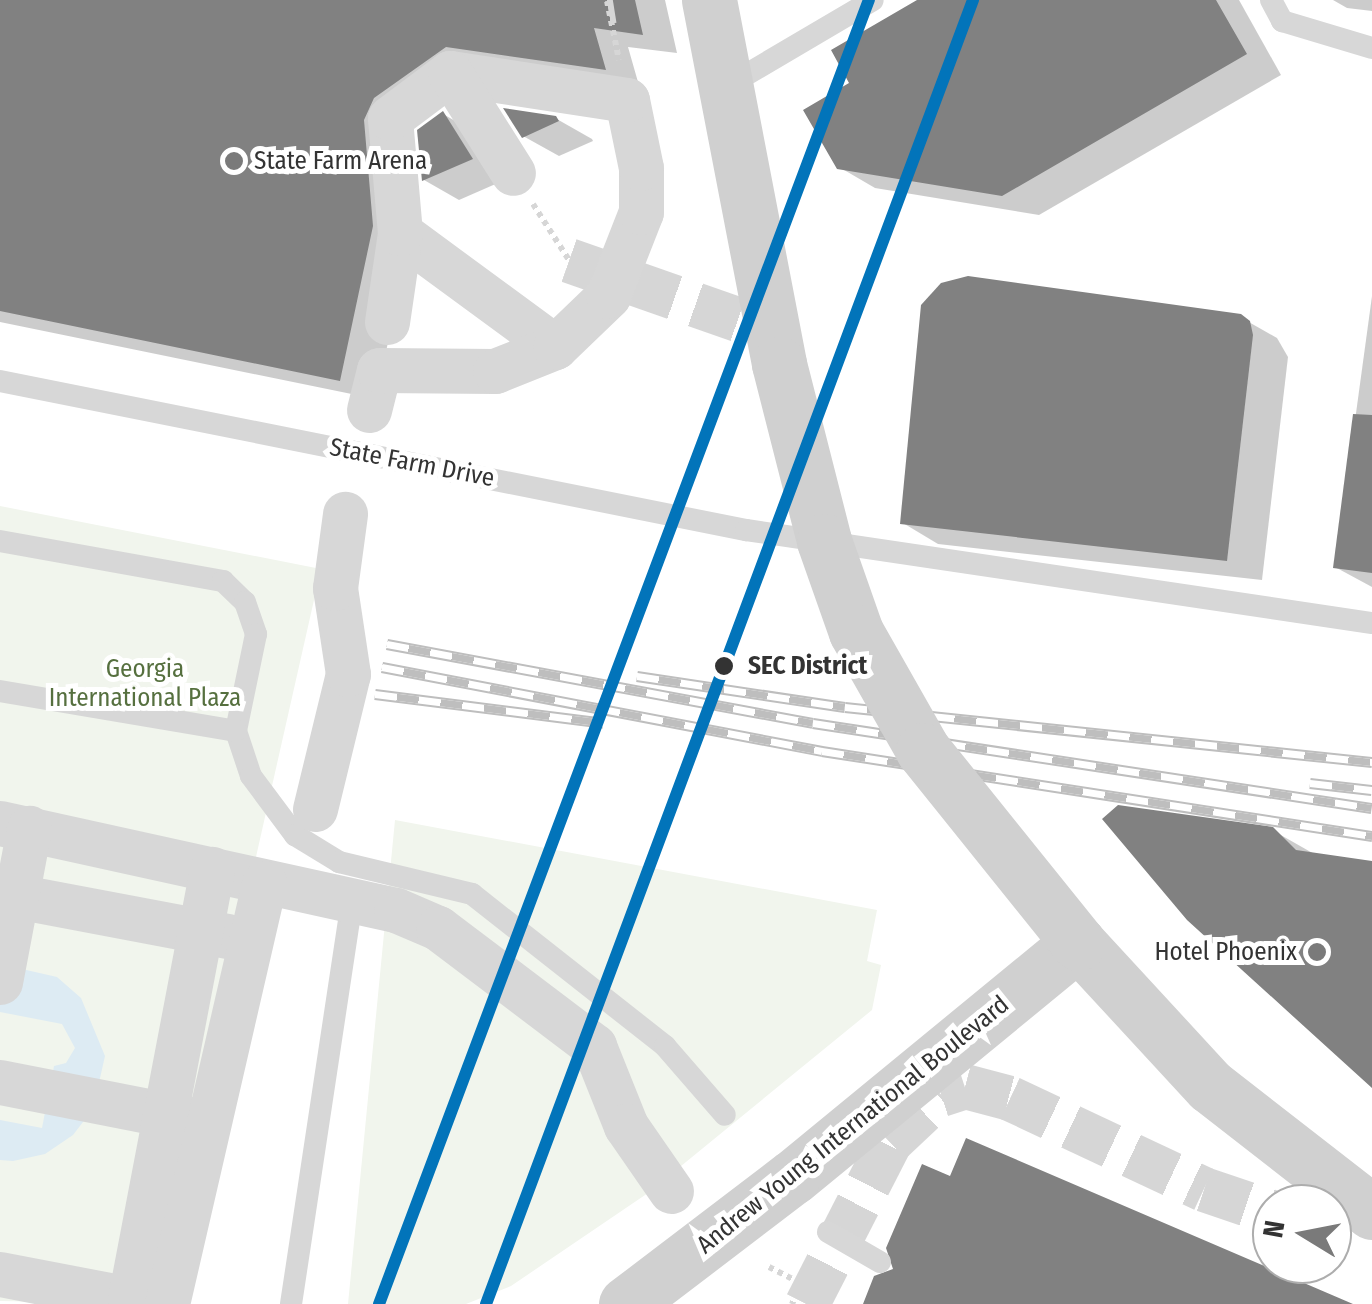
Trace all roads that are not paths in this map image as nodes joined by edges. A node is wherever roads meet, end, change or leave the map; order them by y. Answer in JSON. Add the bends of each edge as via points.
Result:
{"nodes":[{"id":1,"x":709,"y":0,"type":"edge"},
{"id":2,"x":873,"y":0,"type":"edge"},
{"id":3,"x":1270,"y":0,"type":"edge"},
{"id":4,"x":1372,"y":48,"type":"edge"},
{"id":5,"x":450,"y":73,"type":"junction"},
{"id":6,"x":727,"y":86,"type":"junction"},
{"id":7,"x":513,"y":173,"type":"road end"},
{"id":8,"x":400,"y":233,"type":"junction"},
{"id":9,"x":386,"y":322,"type":"dead end"},
{"id":10,"x":555,"y":347,"type":"junction"},
{"id":11,"x":0,"y":381,"type":"edge"},
{"id":12,"x":369,"y":410,"type":"dead end"},
{"id":13,"x":345,"y":514,"type":"dead end"},
{"id":14,"x":824,"y":540,"type":"junction"},
{"id":15,"x":0,"y":541,"type":"edge"},
{"id":16,"x":1372,"y":622,"type":"edge"},
{"id":17,"x":0,"y":691,"type":"edge"},
{"id":18,"x":236,"y":731,"type":"junction"},
{"id":19,"x":315,"y":809,"type":"dead end"},
{"id":20,"x":15,"y":825,"type":"edge"},
{"id":21,"x":212,"y":869,"type":"junction"},
{"id":22,"x":264,"y":882,"type":"junction"},
{"id":23,"x":0,"y":893,"type":"edge"},
{"id":24,"x":350,"y":914,"type":"dead end"},
{"id":25,"x":200,"y":930,"type":"junction"},
{"id":26,"x":250,"y":940,"type":"junction"},
{"id":27,"x":1078,"y":943,"type":"junction"},
{"id":28,"x":0,"y":982,"type":"edge"},
{"id":29,"x":0,"y":1082,"type":"edge"},
{"id":30,"x":726,"y":1115,"type":"dead end"},
{"id":31,"x":208,"y":1123,"type":"junction"},
{"id":32,"x":671,"y":1191,"type":"dead end"},
{"id":33,"x":1372,"y":1212,"type":"edge"},
{"id":34,"x":828,"y":1232,"type":"dead end"},
{"id":35,"x":880,"y":1262,"type":"dead end"},
{"id":36,"x":0,"y":1274,"type":"edge"},
{"id":37,"x":142,"y":1302,"type":"edge"},
{"id":38,"x":291,"y":1304,"type":"edge"},
{"id":39,"x":626,"y":1304,"type":"edge"}],
"edges":[{"from":1,"to":6,"type":"street","bridge":true},
{"from":2,"to":6,"type":"lane"},
{"from":3,"to":4,"type":"lane","via":[[1282,20]]},
{"from":5,"to":7,"type":"street"},
{"from":5,"to":8,"type":"street","via":[[390,118]]},
{"from":5,"to":10,"type":"street","via":[[627,100],[641,168],[641,212],[631,250],[608,296]]},
{"from":6,"to":14,"type":"street","bridge":true,"via":[[779,364]]},
{"from":8,"to":9,"type":"street"},
{"from":8,"to":10,"type":"street"},
{"from":10,"to":12,"type":"street","via":[[495,372],[380,370]]},
{"from":11,"to":14,"type":"lane","name":"State Farm Drive"},
{"from":13,"to":19,"type":"street","bridge":true,"via":[[335,588],[348,674]]},
{"from":14,"to":16,"type":"lane","name":"State Farm Drive"},
{"from":14,"to":27,"type":"street","bridge":true,"via":[[856,632],[923,750]]},
{"from":15,"to":18,"type":"lane","via":[[223,581],[245,602],[256,634]]},
{"from":17,"to":18,"type":"lane"},
{"from":18,"to":30,"type":"lane","via":[[251,776],[295,836],[339,862],[472,894],[664,1046]]},
{"from":20,"to":21,"type":"street"},
{"from":20,"to":28,"type":"street"},
{"from":21,"to":22,"type":"street"},
{"from":21,"to":25,"type":"street"},
{"from":22,"to":26,"type":"street"},
{"from":22,"to":32,"type":"street","via":[[396,910],[462,942],[594,1046],[626,1126]]},
{"from":23,"to":25,"type":"street"},
{"from":24,"to":38,"type":"lane"},
{"from":25,"to":26,"type":"street"},
{"from":25,"to":37,"type":"street"},
{"from":26,"to":31,"type":"street"},
{"from":27,"to":33,"type":"street","via":[[1210,1086]]},
{"from":27,"to":39,"type":"street","name":"Andrew Young International Boulevard","bridge":true,"via":[[748,1214]]},
{"from":29,"to":31,"type":"street"},
{"from":31,"to":37,"type":"street"},
{"from":34,"to":35,"type":"lane"},
{"from":36,"to":37,"type":"street"}]}
